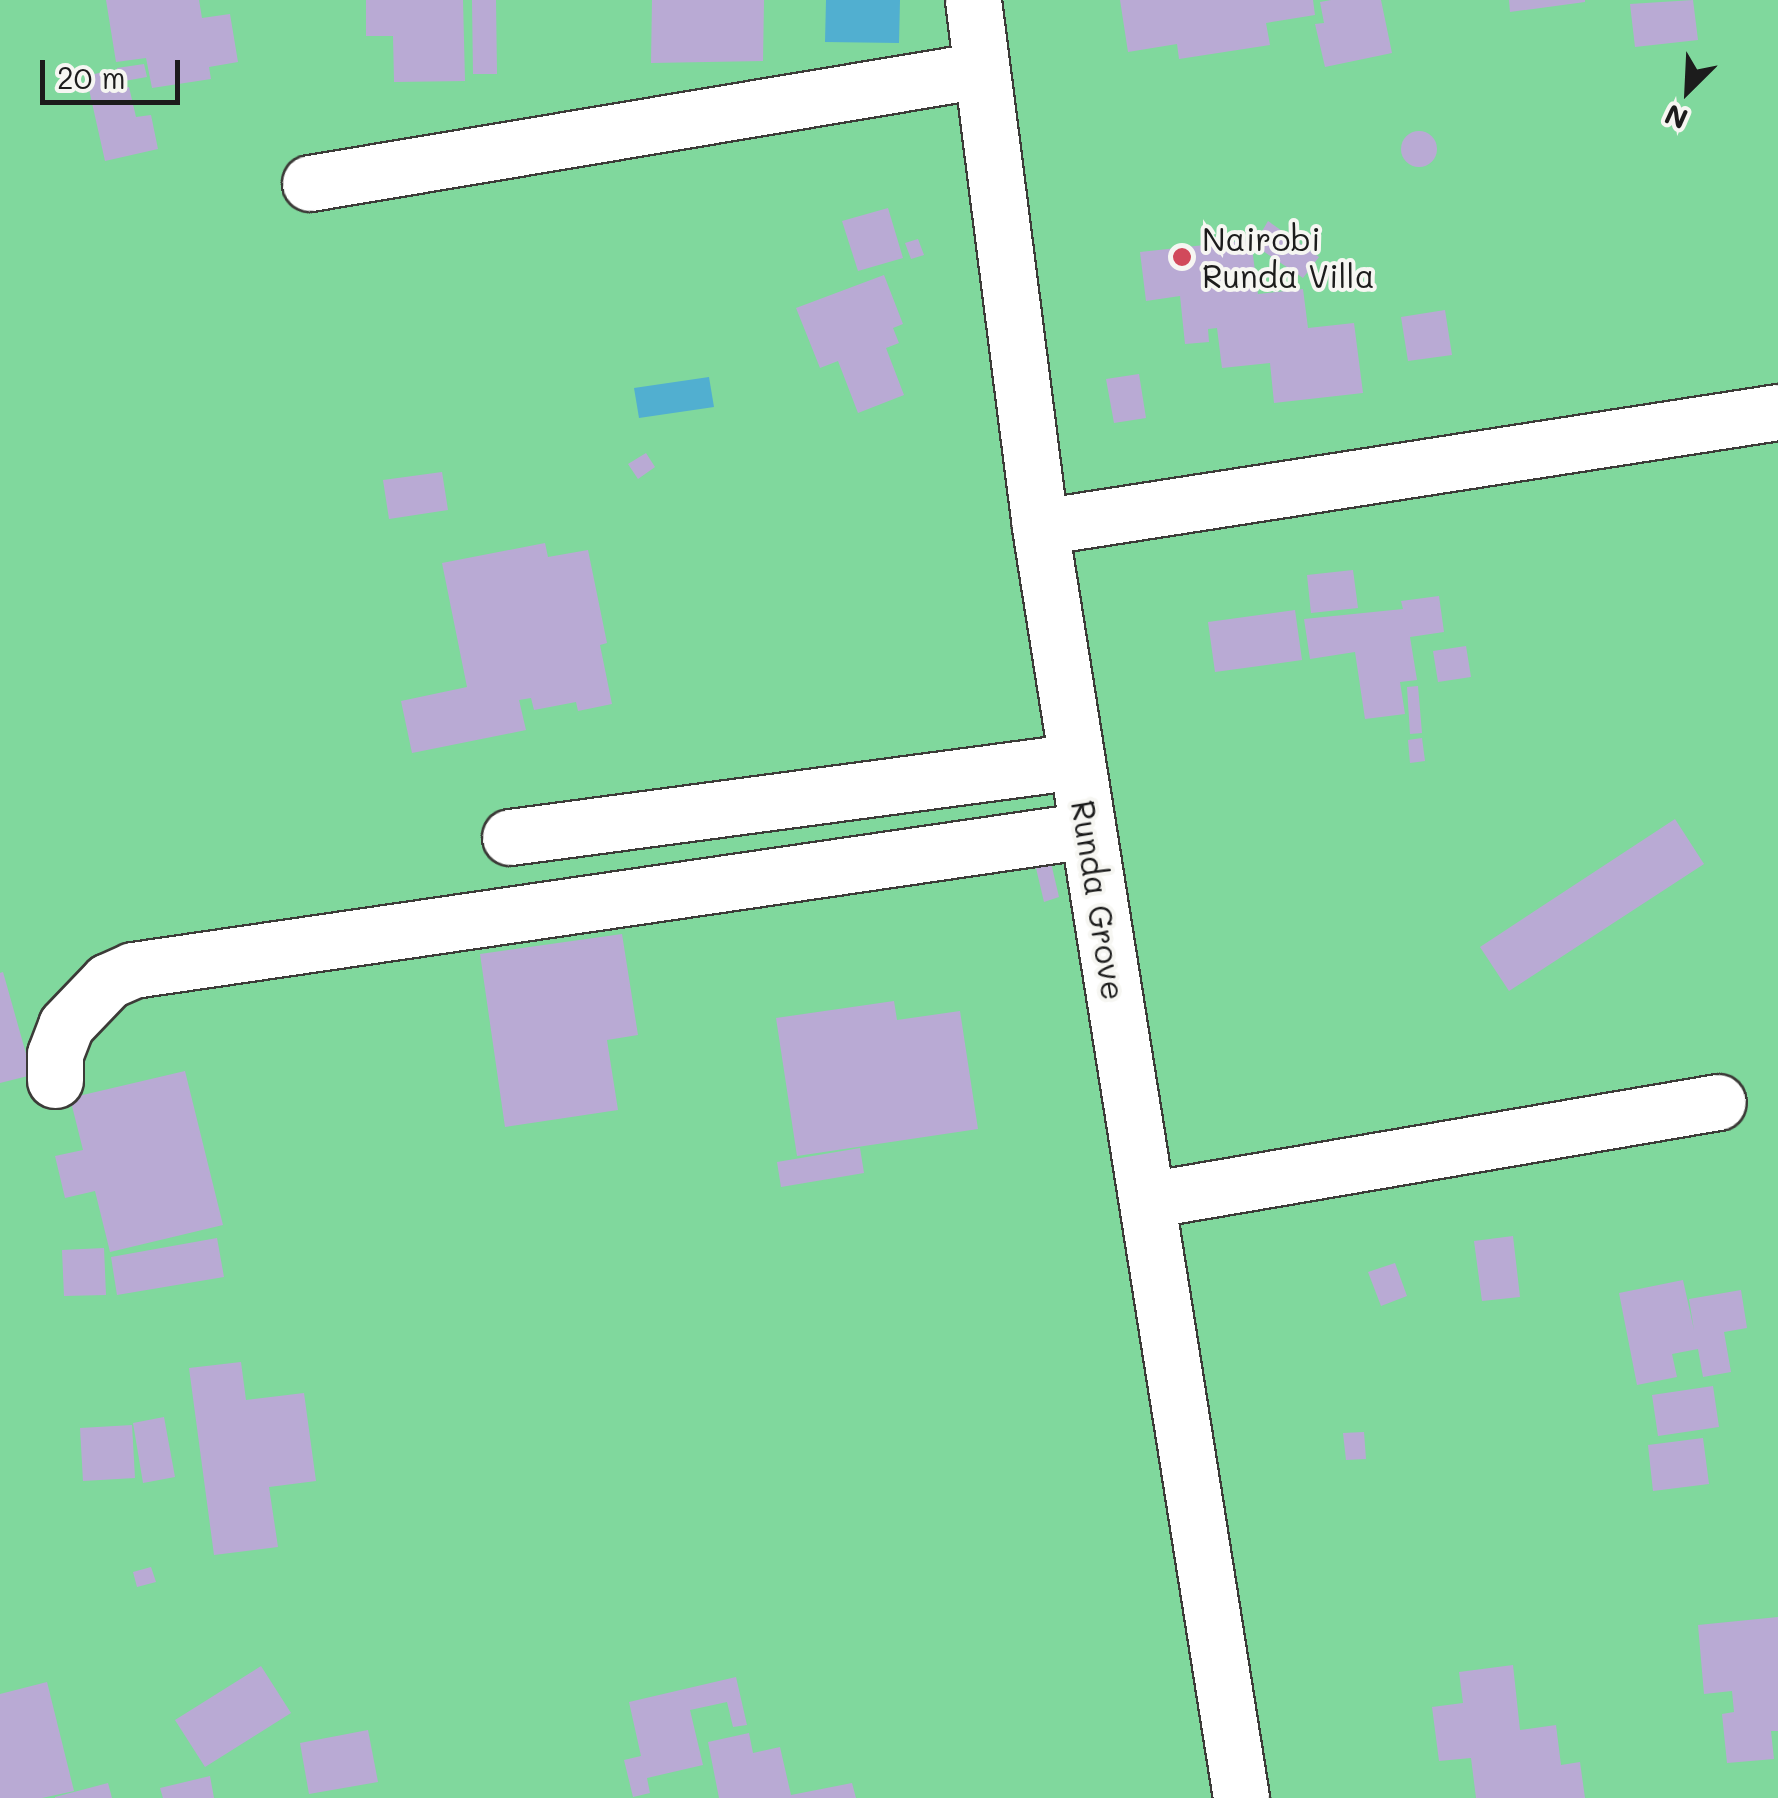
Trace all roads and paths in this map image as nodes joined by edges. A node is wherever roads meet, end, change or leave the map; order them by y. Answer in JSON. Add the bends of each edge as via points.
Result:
{"nodes":[{"id":1,"x":973,"y":0,"type":"edge"},
{"id":2,"x":981,"y":70,"type":"junction"},
{"id":3,"x":310,"y":183,"type":"dead end"},
{"id":4,"x":1778,"y":412,"type":"edge"},
{"id":5,"x":1040,"y":527,"type":"junction"},
{"id":6,"x":1077,"y":760,"type":"junction"},
{"id":7,"x":1088,"y":830,"type":"junction"},
{"id":8,"x":510,"y":838,"type":"dead end"},
{"id":9,"x":54,"y":1080,"type":"dead end"},
{"id":10,"x":1718,"y":1102,"type":"dead end"},
{"id":11,"x":1146,"y":1200,"type":"junction"},
{"id":12,"x":1240,"y":1798,"type":"edge"}],
"edges":[{"from":1,"to":2,"type":"street","name":"Runda Grove"},
{"from":2,"to":3,"type":"street"},
{"from":2,"to":5,"type":"street","name":"Runda Grove"},
{"from":4,"to":5,"type":"street"},
{"from":5,"to":6,"type":"street","name":"Runda Grove"},
{"from":6,"to":7,"type":"street","name":"Runda Grove"},
{"from":6,"to":8,"type":"street"},
{"from":7,"to":9,"type":"street","via":[[133,970],[108,980],[66,1025]]},
{"from":7,"to":11,"type":"street","name":"Runda Grove"},
{"from":10,"to":11,"type":"street"},
{"from":11,"to":12,"type":"street","name":"Runda Grove"}]}
